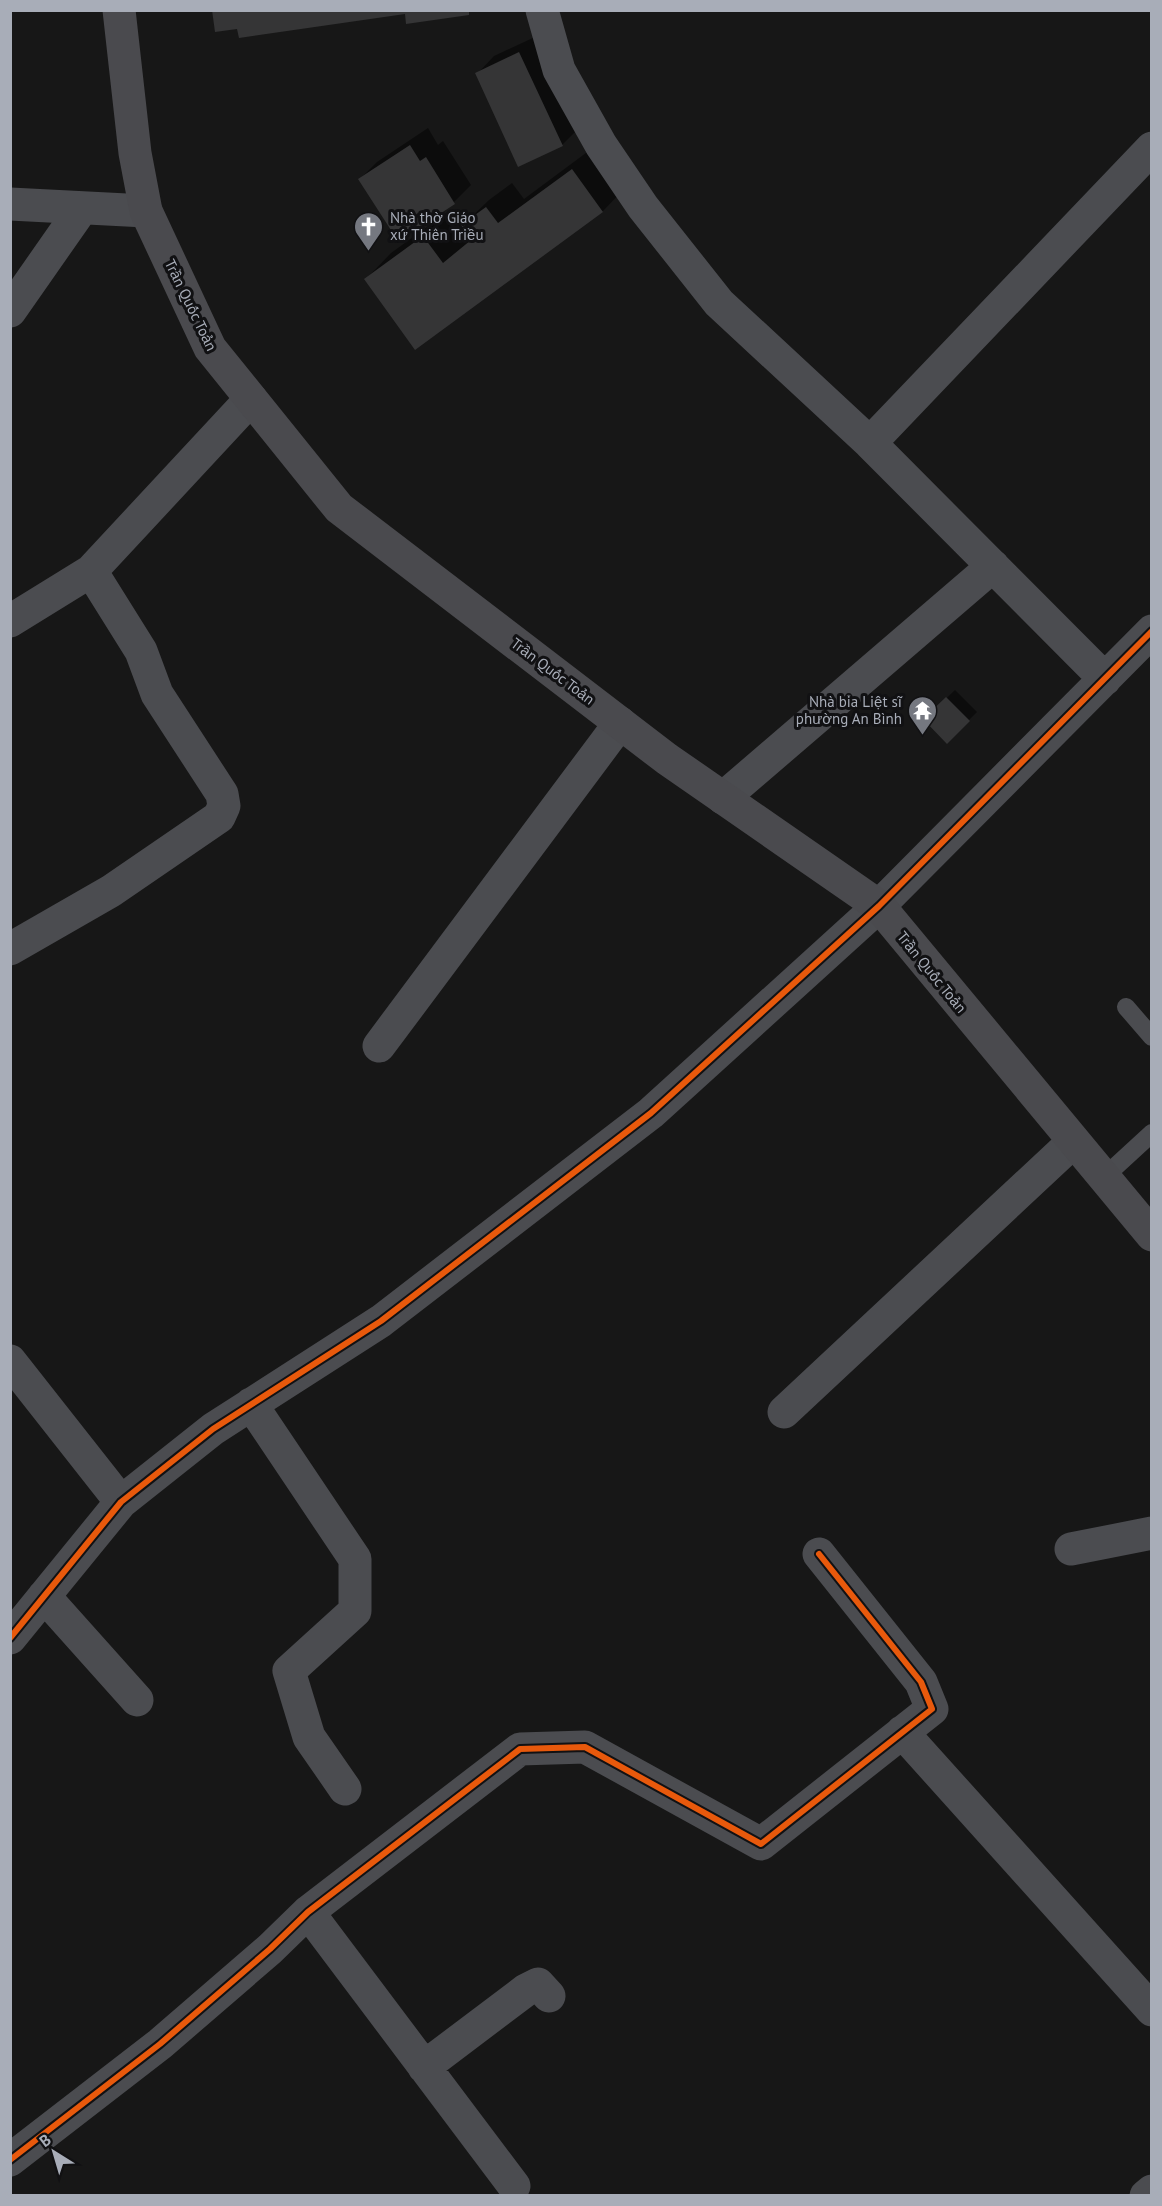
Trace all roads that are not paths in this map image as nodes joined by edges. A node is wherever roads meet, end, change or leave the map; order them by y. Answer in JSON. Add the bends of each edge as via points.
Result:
{"nodes":[{"id":1,"x":119,"y":10,"type":"edge"},
{"id":2,"x":542,"y":10,"type":"edge"},
{"id":3,"x":1152,"y":148,"type":"edge"},
{"id":4,"x":10,"y":204,"type":"edge"},
{"id":5,"x":82,"y":208,"type":"junction"},
{"id":6,"x":146,"y":211,"type":"junction"},
{"id":7,"x":10,"y":311,"type":"edge"},
{"id":8,"x":251,"y":399,"type":"junction"},
{"id":9,"x":870,"y":443,"type":"junction"},
{"id":10,"x":993,"y":566,"type":"junction"},
{"id":11,"x":91,"y":571,"type":"junction"},
{"id":12,"x":10,"y":621,"type":"edge"},
{"id":13,"x":1152,"y":632,"type":"edge"},
{"id":14,"x":1105,"y":679,"type":"junction"},
{"id":15,"x":620,"y":723,"type":"junction"},
{"id":16,"x":723,"y":798,"type":"junction"},
{"id":17,"x":879,"y":906,"type":"junction"},
{"id":18,"x":10,"y":949,"type":"edge"},
{"id":19,"x":1126,"y":1007,"type":"dead end"},
{"id":20,"x":1152,"y":1037,"type":"edge"},
{"id":21,"x":379,"y":1046,"type":"dead end"},
{"id":22,"x":1152,"y":1133,"type":"edge"},
{"id":23,"x":1073,"y":1142,"type":"junction"},
{"id":24,"x":1102,"y":1178,"type":"junction"},
{"id":25,"x":1152,"y":1235,"type":"edge"},
{"id":26,"x":10,"y":1360,"type":"edge"},
{"id":27,"x":10,"y":1379,"type":"edge"},
{"id":28,"x":40,"y":1401,"type":"junction"},
{"id":29,"x":252,"y":1404,"type":"junction"},
{"id":30,"x":784,"y":1412,"type":"dead end"},
{"id":31,"x":121,"y":1502,"type":"junction"},
{"id":32,"x":1152,"y":1533,"type":"edge"},
{"id":33,"x":1071,"y":1549,"type":"dead end"},
{"id":34,"x":819,"y":1554,"type":"dead end"},
{"id":35,"x":44,"y":1596,"type":"junction"},
{"id":36,"x":10,"y":1638,"type":"edge"},
{"id":37,"x":137,"y":1700,"type":"dead end"},
{"id":38,"x":902,"y":1732,"type":"junction"},
{"id":39,"x":345,"y":1789,"type":"dead end"},
{"id":40,"x":308,"y":1912,"type":"junction"},
{"id":41,"x":549,"y":1996,"type":"dead end"},
{"id":42,"x":1152,"y":2010,"type":"edge"},
{"id":43,"x":424,"y":2067,"type":"junction"},
{"id":44,"x":10,"y":2160,"type":"edge"},
{"id":45,"x":514,"y":2186,"type":"dead end"},
{"id":46,"x":1152,"y":2192,"type":"edge"},
{"id":47,"x":1146,"y":2196,"type":"edge"}],
"edges":[{"from":1,"to":6,"type":"main road","name":"Trần Quốc Toản","via":[[135,153]]},
{"from":2,"to":9,"type":"street","via":[[559,70],[601,146],[643,207],[719,303]]},
{"from":3,"to":9,"type":"street"},
{"from":4,"to":5,"type":"street"},
{"from":5,"to":6,"type":"street"},
{"from":5,"to":7,"type":"street"},
{"from":6,"to":8,"type":"main road","name":"Trần Quốc Toản","via":[[210,348]]},
{"from":8,"to":11,"type":"street"},
{"from":8,"to":15,"type":"main road","name":"Trần Quốc Toản","via":[[339,507]]},
{"from":9,"to":10,"type":"street"},
{"from":10,"to":14,"type":"street"},
{"from":10,"to":16,"type":"street"},
{"from":11,"to":12,"type":"street"},
{"from":11,"to":18,"type":"street","via":[[141,651],[157,694],[222,794],[224,806],[219,817],[111,891]]},
{"from":13,"to":14,"type":"street"},
{"from":14,"to":17,"type":"street"},
{"from":15,"to":16,"type":"main road","name":"Trần Quốc Toản"},
{"from":15,"to":21,"type":"street"},
{"from":16,"to":17,"type":"main road","name":"Trần Quốc Toản"},
{"from":17,"to":23,"type":"main road","name":"Trần Quốc Toản"},
{"from":17,"to":29,"type":"street","via":[[651,1113],[381,1321]]},
{"from":19,"to":20,"type":"lane"},
{"from":22,"to":24,"type":"lane"},
{"from":23,"to":24,"type":"main road","name":"Trần Quốc Toản"},
{"from":23,"to":30,"type":"street"},
{"from":24,"to":25,"type":"main road","name":"Trần Quốc Toản"},
{"from":26,"to":28,"type":"street"},
{"from":27,"to":28,"type":"street"},
{"from":28,"to":31,"type":"street"},
{"from":29,"to":31,"type":"street"},
{"from":29,"to":39,"type":"street","via":[[355,1559],[355,1611],[289,1671],[309,1737]]},
{"from":31,"to":35,"type":"street"},
{"from":32,"to":33,"type":"street"},
{"from":34,"to":38,"type":"street","via":[[927,1693],[932,1709]]},
{"from":35,"to":36,"type":"street"},
{"from":35,"to":37,"type":"street"},
{"from":38,"to":40,"type":"street","via":[[761,1844],[585,1747],[520,1749]]},
{"from":38,"to":42,"type":"street"},
{"from":40,"to":43,"type":"street"},
{"from":40,"to":44,"type":"street","via":[[160,2044]]},
{"from":41,"to":43,"type":"street","via":[[538,1984],[526,1990]]},
{"from":43,"to":45,"type":"street"},
{"from":46,"to":47,"type":"street"}]}
